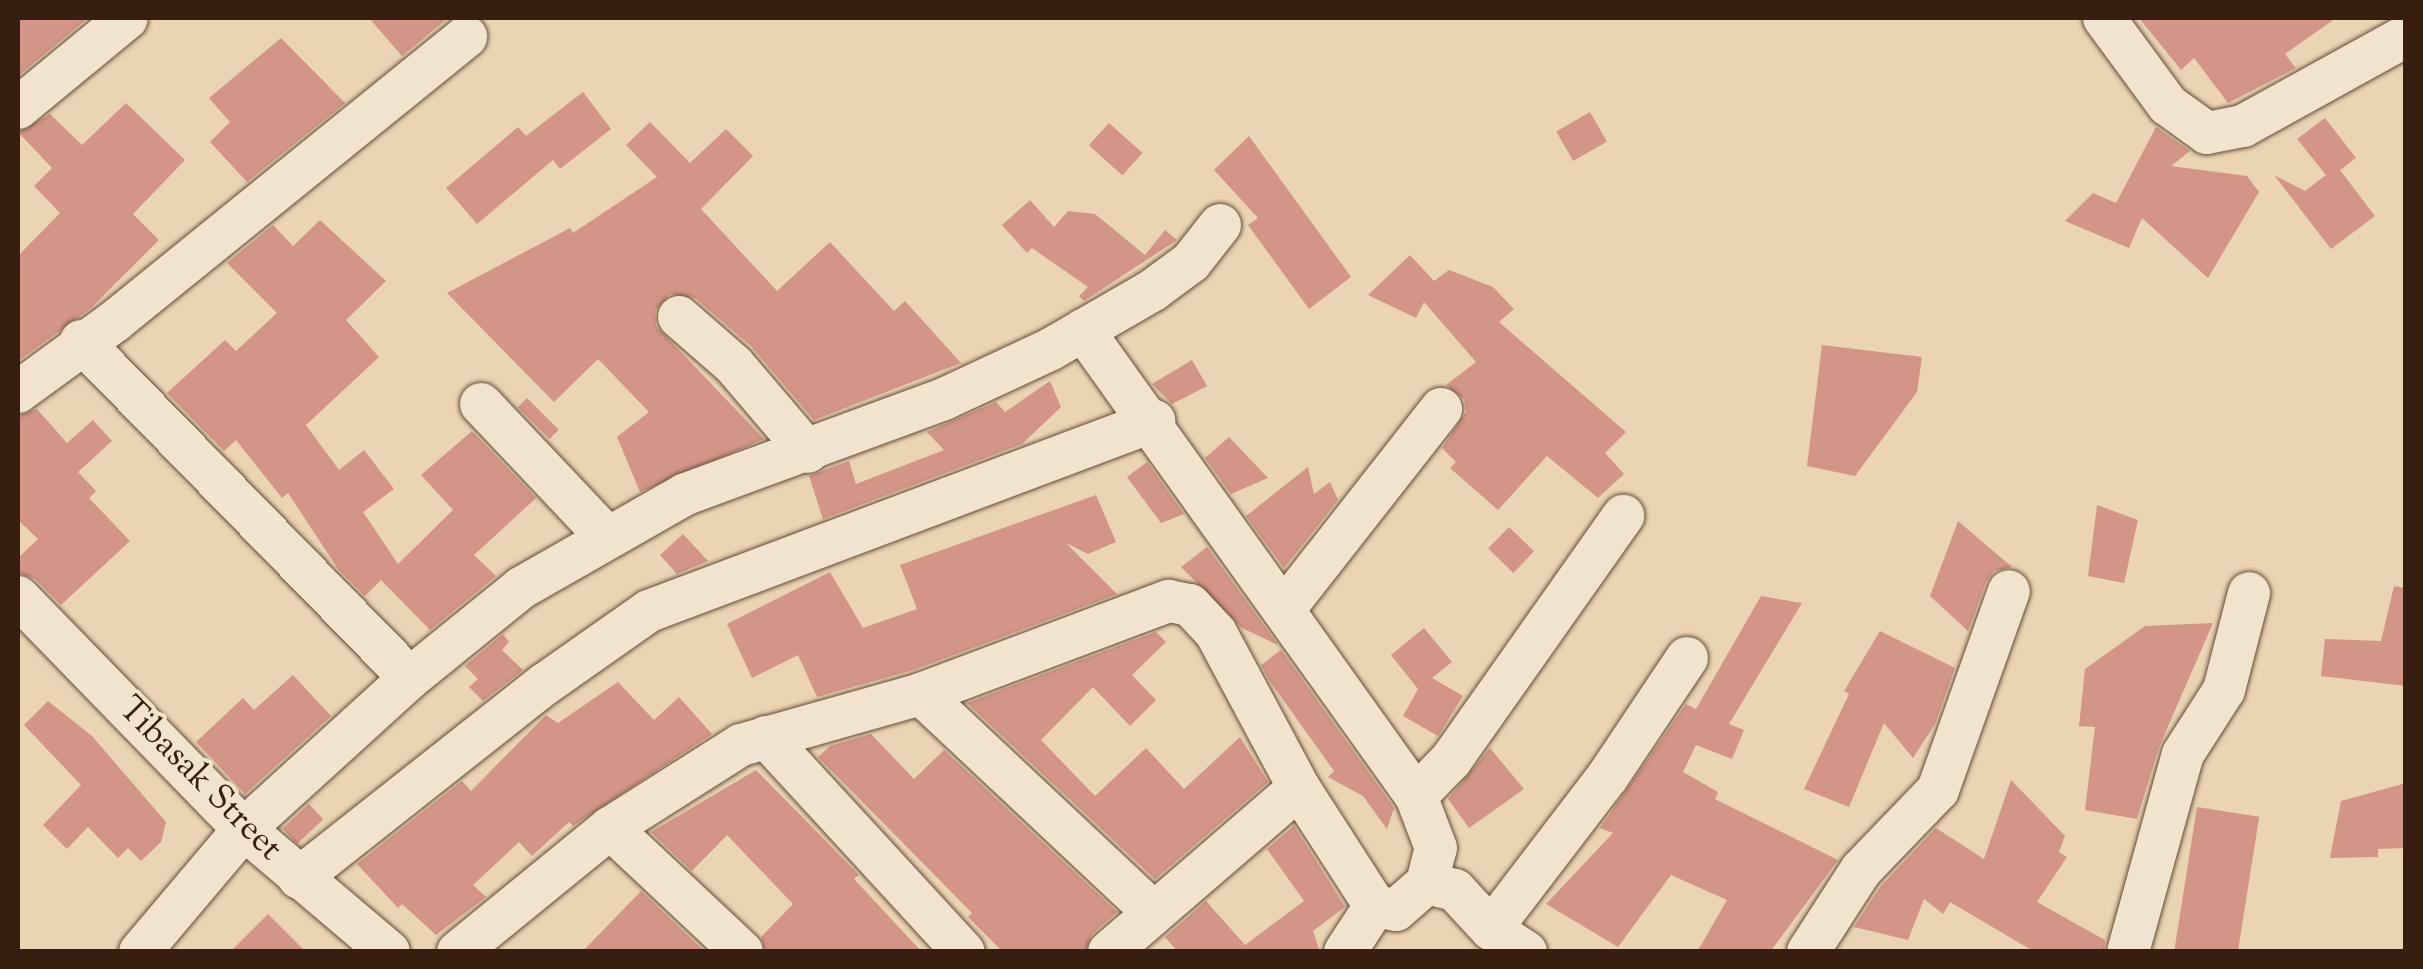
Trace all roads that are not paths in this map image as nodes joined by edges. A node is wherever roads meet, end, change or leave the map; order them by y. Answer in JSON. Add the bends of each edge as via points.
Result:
{"nodes":[{"id":1,"x":126,"y":18,"type":"edge"},
{"id":2,"x":2104,"y":18,"type":"edge"},
{"id":3,"x":2392,"y":32,"type":"edge"},
{"id":4,"x":466,"y":36,"type":"dead end"},
{"id":5,"x":18,"y":108,"type":"edge"},
{"id":6,"x":1220,"y":225,"type":"dead end"},
{"id":7,"x":679,"y":317,"type":"dead end"},
{"id":8,"x":1084,"y":330,"type":"junction"},
{"id":9,"x":80,"y":342,"type":"junction"},
{"id":10,"x":18,"y":392,"type":"edge"},
{"id":11,"x":482,"y":404,"type":"dead end"},
{"id":12,"x":1441,"y":410,"type":"dead end"},
{"id":13,"x":1154,"y":421,"type":"junction"},
{"id":14,"x":808,"y":452,"type":"junction"},
{"id":15,"x":1623,"y":516,"type":"dead end"},
{"id":16,"x":606,"y":536,"type":"junction"},
{"id":17,"x":2009,"y":591,"type":"dead end"},
{"id":18,"x":2249,"y":593,"type":"dead end"},
{"id":19,"x":20,"y":607,"type":"edge"},
{"id":20,"x":1286,"y":608,"type":"junction"},
{"id":21,"x":1687,"y":658,"type":"dead end"},
{"id":22,"x":410,"y":678,"type":"junction"},
{"id":23,"x":922,"y":694,"type":"junction"},
{"id":24,"x":766,"y":737,"type":"junction"},
{"id":25,"x":1299,"y":788,"type":"junction"},
{"id":26,"x":1416,"y":796,"type":"junction"},
{"id":27,"x":610,"y":828,"type":"junction"},
{"id":28,"x":244,"y":829,"type":"junction"},
{"id":29,"x":299,"y":878,"type":"junction"},
{"id":30,"x":1427,"y":884,"type":"junction"},
{"id":31,"x":1374,"y":906,"type":"junction"},
{"id":32,"x":1153,"y":912,"type":"junction"},
{"id":33,"x":1508,"y":940,"type":"edge"},
{"id":34,"x":1822,"y":947,"type":"edge"},
{"id":35,"x":140,"y":952,"type":"edge"},
{"id":36,"x":389,"y":952,"type":"edge"},
{"id":37,"x":458,"y":952,"type":"edge"},
{"id":38,"x":742,"y":952,"type":"edge"},
{"id":39,"x":964,"y":952,"type":"edge"},
{"id":40,"x":1109,"y":952,"type":"edge"},
{"id":41,"x":1345,"y":952,"type":"edge"},
{"id":42,"x":2128,"y":952,"type":"edge"}],
"edges":[{"from":1,"to":5,"type":"street"},
{"from":2,"to":3,"type":"street","via":[[2168,106],[2207,133],[2243,126]]},
{"from":4,"to":9,"type":"street","via":[[116,321]]},
{"from":6,"to":8,"type":"street","via":[[1178,271]]},
{"from":7,"to":14,"type":"street","via":[[734,365]]},
{"from":8,"to":13,"type":"street"},
{"from":8,"to":14,"type":"street","via":[[944,399]]},
{"from":9,"to":10,"type":"street"},
{"from":9,"to":22,"type":"street"},
{"from":11,"to":16,"type":"street"},
{"from":12,"to":20,"type":"street"},
{"from":13,"to":20,"type":"street"},
{"from":13,"to":29,"type":"street","via":[[649,611],[544,684]]},
{"from":14,"to":16,"type":"street","via":[[686,494]]},
{"from":15,"to":26,"type":"street","via":[[1450,760]]},
{"from":16,"to":22,"type":"street","via":[[521,588]]},
{"from":17,"to":34,"type":"street","via":[[1938,790],[1861,870]]},
{"from":18,"to":42,"type":"street","via":[[2224,690],[2183,754]]},
{"from":19,"to":28,"type":"street","name":"Tibasak Street"},
{"from":20,"to":26,"type":"street"},
{"from":21,"to":33,"type":"street"},
{"from":22,"to":28,"type":"street"},
{"from":23,"to":24,"type":"street"},
{"from":23,"to":25,"type":"street","via":[[1169,600],[1190,605],[1216,634]]},
{"from":23,"to":32,"type":"street"},
{"from":24,"to":27,"type":"street","via":[[741,745]]},
{"from":24,"to":39,"type":"street"},
{"from":25,"to":31,"type":"street"},
{"from":25,"to":32,"type":"street"},
{"from":26,"to":30,"type":"street","via":[[1436,848]]},
{"from":27,"to":37,"type":"street"},
{"from":27,"to":38,"type":"street"},
{"from":28,"to":29,"type":"street","name":"Tibasak Street"},
{"from":28,"to":35,"type":"street"},
{"from":29,"to":36,"type":"street","name":"Tibasak Street"},
{"from":30,"to":31,"type":"street","via":[[1396,910]]},
{"from":30,"to":33,"type":"street","via":[[1455,890]]},
{"from":31,"to":41,"type":"street"},
{"from":32,"to":40,"type":"street"}]}
